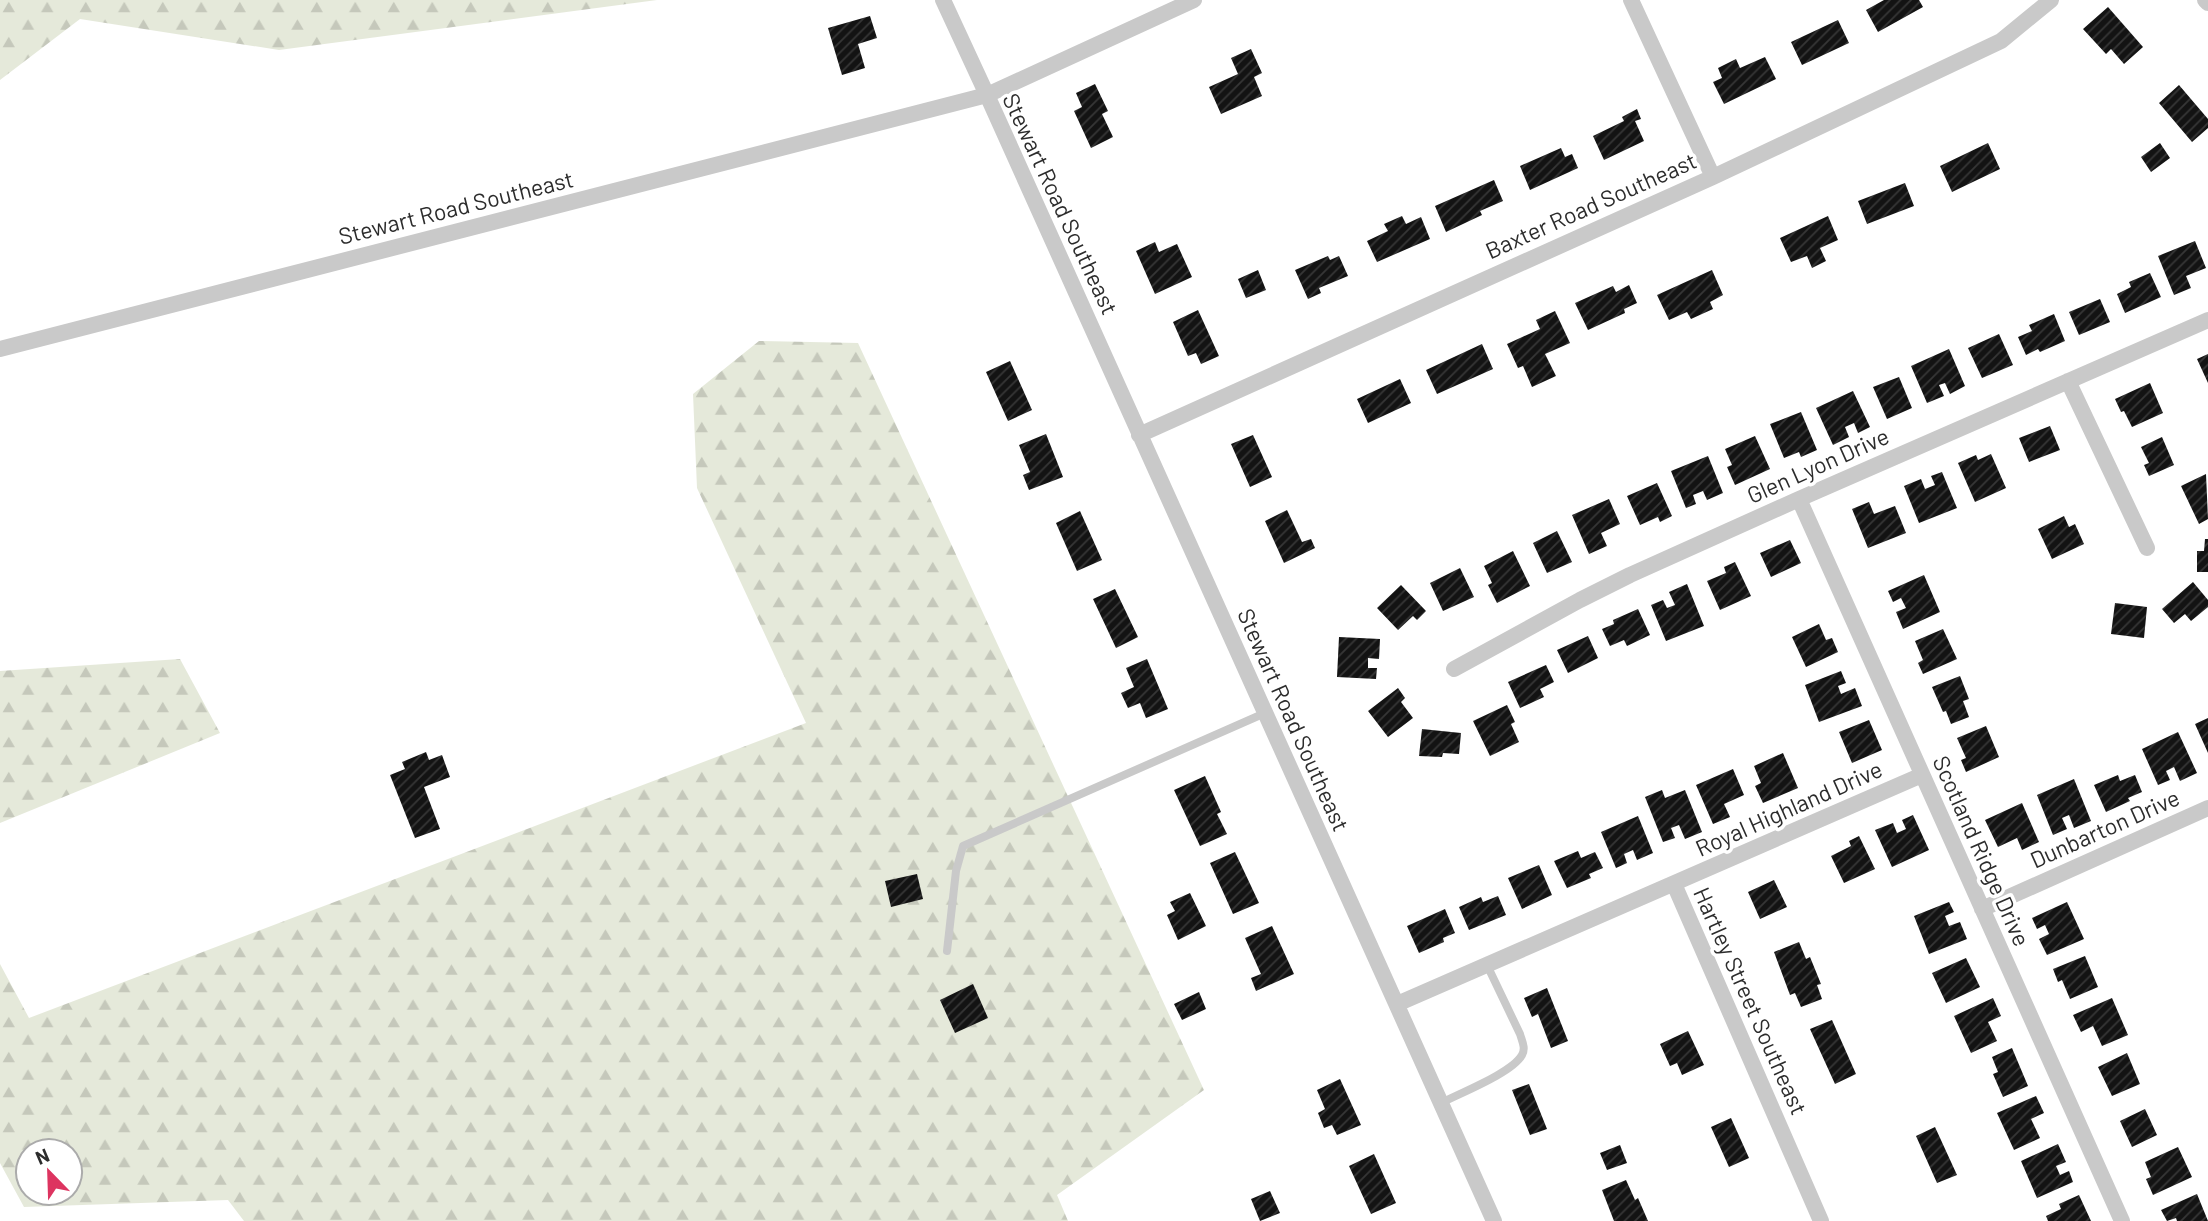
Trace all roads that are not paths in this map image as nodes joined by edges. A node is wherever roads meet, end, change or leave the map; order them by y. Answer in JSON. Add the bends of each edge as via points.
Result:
{"nodes":[{"id":1,"x":943,"y":0,"type":"edge"},
{"id":2,"x":1194,"y":0,"type":"edge"},
{"id":3,"x":1631,"y":0,"type":"edge"},
{"id":4,"x":2051,"y":0,"type":"edge"},
{"id":5,"x":987,"y":94,"type":"junction"},
{"id":6,"x":1713,"y":177,"type":"junction"},
{"id":7,"x":2208,"y":320,"type":"edge"},
{"id":8,"x":0,"y":349,"type":"edge"},
{"id":9,"x":2068,"y":381,"type":"junction"},
{"id":10,"x":1139,"y":435,"type":"junction"},
{"id":11,"x":1799,"y":499,"type":"junction"},
{"id":12,"x":2147,"y":548,"type":"dead end"},
{"id":13,"x":1454,"y":669,"type":"dead end"},
{"id":14,"x":1265,"y":713,"type":"junction"},
{"id":15,"x":1922,"y":775,"type":"junction"},
{"id":16,"x":2208,"y":808,"type":"edge"},
{"id":17,"x":1674,"y":884,"type":"junction"},
{"id":18,"x":1982,"y":909,"type":"junction"},
{"id":19,"x":947,"y":951,"type":"dead end"},
{"id":20,"x":1488,"y":965,"type":"junction"},
{"id":21,"x":1397,"y":1004,"type":"junction"},
{"id":22,"x":1441,"y":1102,"type":"junction"},
{"id":23,"x":1494,"y":1221,"type":"edge"},
{"id":24,"x":1821,"y":1221,"type":"edge"},
{"id":25,"x":2122,"y":1221,"type":"edge"}],
"edges":[{"from":1,"to":5,"type":"street"},
{"from":2,"to":5,"type":"street"},
{"from":3,"to":6,"type":"street"},
{"from":4,"to":6,"type":"street","name":"Baxter Road Southeast","via":[[2001,41]]},
{"from":5,"to":8,"type":"street","name":"Stewart Road Southeast"},
{"from":5,"to":10,"type":"street","name":"Stewart Road Southeast"},
{"from":6,"to":10,"type":"street","name":"Baxter Road Southeast"},
{"from":7,"to":9,"type":"street","name":"Glen Lyon Drive"},
{"from":9,"to":11,"type":"street","name":"Glen Lyon Drive"},
{"from":9,"to":12,"type":"street"},
{"from":10,"to":14,"type":"street","name":"Stewart Road Southeast"},
{"from":11,"to":13,"type":"street","name":"Glen Lyon Drive","via":[[1590,595]]},
{"from":11,"to":15,"type":"street","name":"Scotland Ridge Drive"},
{"from":14,"to":19,"type":"lane","via":[[963,846]]},
{"from":14,"to":21,"type":"street","name":"Stewart Road Southeast"},
{"from":15,"to":17,"type":"street","name":"Royal Highland Drive"},
{"from":15,"to":18,"type":"street","name":"Scotland Ridge Drive"},
{"from":16,"to":18,"type":"street","name":"Dunbarton Drive"},
{"from":17,"to":20,"type":"street","name":"Hartley Street Southeast"},
{"from":17,"to":24,"type":"street","name":"Hartley Street Southeast"},
{"from":18,"to":25,"type":"street","name":"Scotland Ridge Drive"},
{"from":20,"to":21,"type":"street","name":"Hartley Street Southeast"},
{"from":20,"to":22,"type":"lane","via":[[1514,1018],[1523,1053],[1512,1067]]},
{"from":21,"to":22,"type":"street","name":"Stewart Road Southeast"},
{"from":22,"to":23,"type":"street","name":"Stewart Road Southeast"}]}
